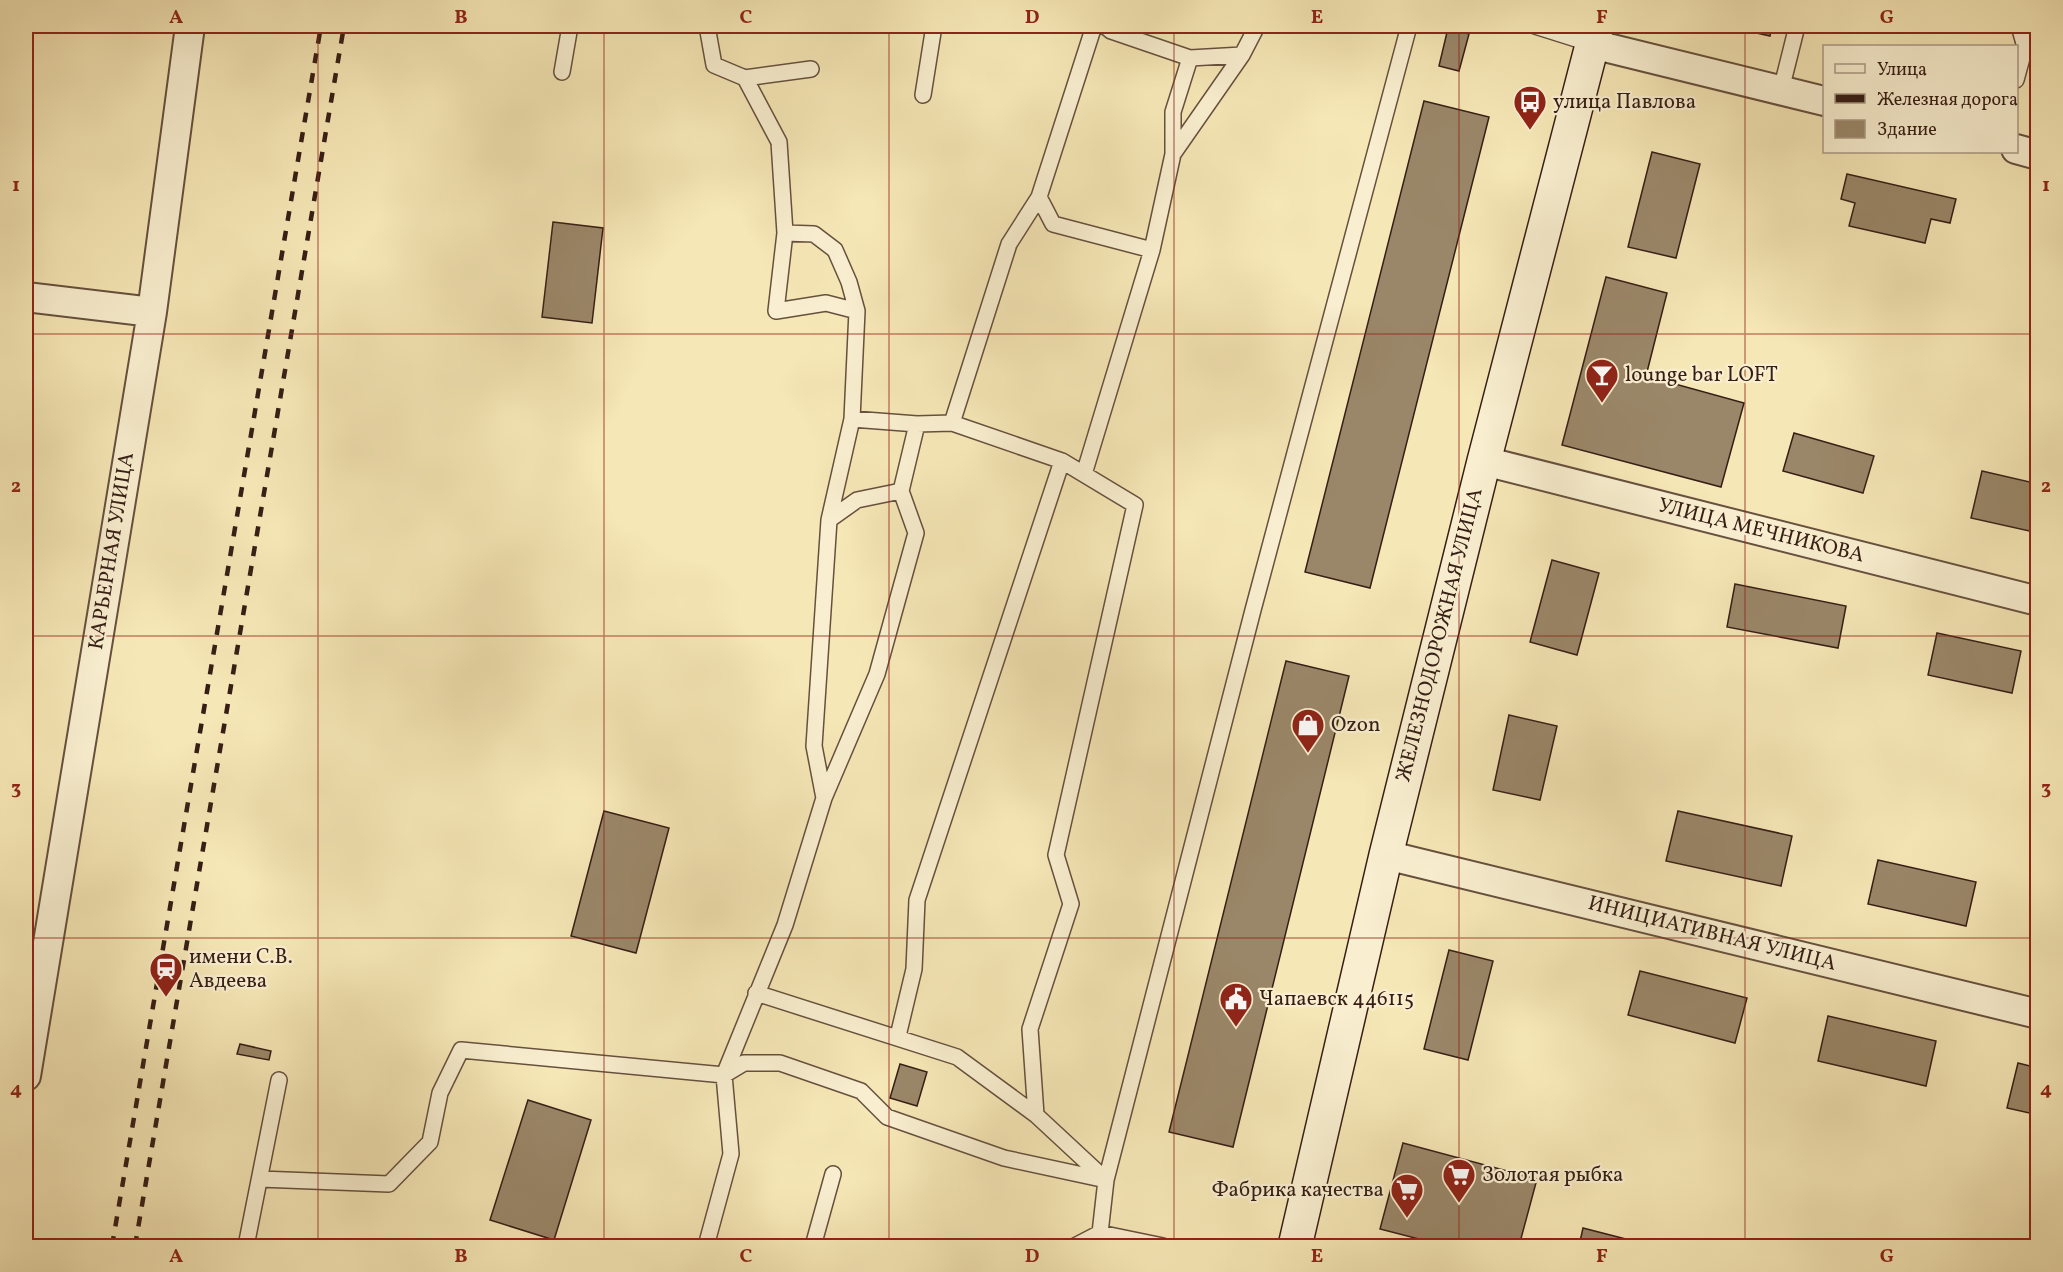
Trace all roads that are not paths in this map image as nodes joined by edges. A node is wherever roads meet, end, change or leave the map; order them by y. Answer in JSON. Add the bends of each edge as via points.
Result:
{"nodes":[{"id":1,"x":190,"y":26,"type":"edge"},
{"id":2,"x":570,"y":26,"type":"edge"},
{"id":3,"x":707,"y":26,"type":"edge"},
{"id":4,"x":934,"y":26,"type":"edge"},
{"id":5,"x":1094,"y":26,"type":"edge"},
{"id":6,"x":1105,"y":26,"type":"edge"},
{"id":7,"x":1257,"y":26,"type":"edge"},
{"id":8,"x":1409,"y":26,"type":"edge"},
{"id":9,"x":1535,"y":26,"type":"edge"},
{"id":10,"x":1797,"y":26,"type":"edge"},
{"id":11,"x":2019,"y":26,"type":"edge"},
{"id":12,"x":1595,"y":35,"type":"edge"},
{"id":13,"x":1242,"y":55,"type":"junction"},
{"id":14,"x":1190,"y":58,"type":"junction"},
{"id":15,"x":811,"y":69,"type":"dead end"},
{"id":16,"x":562,"y":72,"type":"dead end"},
{"id":17,"x":2018,"y":73,"type":"edge"},
{"id":18,"x":745,"y":78,"type":"junction"},
{"id":19,"x":1781,"y":90,"type":"junction"},
{"id":20,"x":923,"y":95,"type":"dead end"},
{"id":21,"x":1823,"y":101,"type":"edge"},
{"id":22,"x":2018,"y":150,"type":"edge"},
{"id":23,"x":1173,"y":154,"type":"junction"},
{"id":24,"x":2037,"y":155,"type":"edge"},
{"id":25,"x":1039,"y":197,"type":"junction"},
{"id":26,"x":785,"y":233,"type":"junction"},
{"id":27,"x":1152,"y":250,"type":"junction"},
{"id":28,"x":26,"y":297,"type":"edge"},
{"id":29,"x":857,"y":311,"type":"junction"},
{"id":30,"x":152,"y":312,"type":"junction"},
{"id":31,"x":852,"y":419,"type":"junction"},
{"id":32,"x":952,"y":423,"type":"junction"},
{"id":33,"x":917,"y":424,"type":"junction"},
{"id":34,"x":1062,"y":461,"type":"junction"},
{"id":35,"x":1484,"y":461,"type":"junction"},
{"id":36,"x":1084,"y":474,"type":"junction"},
{"id":37,"x":901,"y":491,"type":"junction"},
{"id":38,"x":829,"y":520,"type":"junction"},
{"id":39,"x":2037,"y":601,"type":"edge"},
{"id":40,"x":825,"y":798,"type":"junction"},
{"id":41,"x":1386,"y":855,"type":"junction"},
{"id":42,"x":756,"y":993,"type":"junction"},
{"id":43,"x":2037,"y":1014,"type":"edge"},
{"id":44,"x":898,"y":1036,"type":"junction"},
{"id":45,"x":724,"y":1075,"type":"junction"},
{"id":46,"x":26,"y":1076,"type":"edge"},
{"id":47,"x":279,"y":1080,"type":"dead end"},
{"id":48,"x":1036,"y":1115,"type":"junction"},
{"id":49,"x":833,"y":1174,"type":"dead end"},
{"id":50,"x":260,"y":1179,"type":"junction"},
{"id":51,"x":1106,"y":1180,"type":"junction"},
{"id":52,"x":1098,"y":1240,"type":"edge"},
{"id":53,"x":246,"y":1246,"type":"edge"},
{"id":54,"x":706,"y":1246,"type":"edge"},
{"id":55,"x":813,"y":1246,"type":"edge"},
{"id":56,"x":1075,"y":1246,"type":"edge"},
{"id":57,"x":1163,"y":1246,"type":"edge"},
{"id":58,"x":1295,"y":1246,"type":"edge"}],
"edges":[{"from":1,"to":30,"type":"street","name":"КАРЬЕРНАЯ УЛИЦА"},
{"from":2,"to":16,"type":"lane"},
{"from":3,"to":18,"type":"lane","via":[[714,65]]},
{"from":4,"to":20,"type":"lane"},
{"from":5,"to":25,"type":"lane"},
{"from":6,"to":14,"type":"lane","via":[[1111,32]]},
{"from":7,"to":13,"type":"lane"},
{"from":8,"to":51,"type":"lane"},
{"from":9,"to":12,"type":"lane"},
{"from":10,"to":19,"type":"lane"},
{"from":11,"to":17,"type":"lane","via":[[2025,47]]},
{"from":12,"to":19,"type":"street"},
{"from":12,"to":35,"type":"main road","name":"ЖЕЛЕЗНОДОРОЖНАЯ УЛИЦА"},
{"from":13,"to":14,"type":"lane"},
{"from":13,"to":23,"type":"lane"},
{"from":14,"to":23,"type":"lane","via":[[1173,112]]},
{"from":15,"to":18,"type":"lane"},
{"from":18,"to":26,"type":"lane","via":[[779,142]]},
{"from":19,"to":21,"type":"street"},
{"from":22,"to":24,"type":"street"},
{"from":23,"to":27,"type":"lane"},
{"from":25,"to":27,"type":"lane","via":[[1053,224]]},
{"from":25,"to":32,"type":"lane","via":[[1009,244]]},
{"from":26,"to":29,"type":"lane","via":[[814,234],[835,250]]},
{"from":26,"to":29,"type":"lane","via":[[776,311],[826,303]]},
{"from":27,"to":36,"type":"lane"},
{"from":28,"to":30,"type":"street"},
{"from":29,"to":31,"type":"lane"},
{"from":30,"to":46,"type":"street","name":"КАРЬЕРНАЯ УЛИЦА"},
{"from":31,"to":33,"type":"lane"},
{"from":31,"to":38,"type":"lane"},
{"from":32,"to":33,"type":"lane"},
{"from":32,"to":34,"type":"lane"},
{"from":33,"to":37,"type":"lane"},
{"from":34,"to":36,"type":"lane"},
{"from":34,"to":44,"type":"lane","via":[[917,900],[914,969]]},
{"from":35,"to":39,"type":"street","name":"УЛИЦА МЕЧНИКОВА"},
{"from":35,"to":41,"type":"main road","name":"ЖЕЛЕЗНОДОРОЖНАЯ УЛИЦА"},
{"from":36,"to":48,"type":"lane","via":[[1135,505],[1056,855],[1071,904],[1030,1029]]},
{"from":37,"to":38,"type":"lane","via":[[857,500]]},
{"from":37,"to":40,"type":"lane","via":[[916,533],[877,674]]},
{"from":38,"to":40,"type":"lane","via":[[814,746]]},
{"from":40,"to":42,"type":"lane","via":[[785,925]]},
{"from":41,"to":43,"type":"street","name":"ИНИЦИАТИВНАЯ УЛИЦА"},
{"from":41,"to":58,"type":"main road","name":"ЖЕЛЕЗНОДОРОЖНАЯ УЛИЦА"},
{"from":42,"to":44,"type":"lane"},
{"from":42,"to":45,"type":"lane"},
{"from":44,"to":48,"type":"lane","via":[[957,1057]]},
{"from":45,"to":50,"type":"lane","via":[[461,1050],[440,1093],[430,1142],[389,1184]]},
{"from":45,"to":51,"type":"lane","via":[[744,1063],[780,1063],[861,1091],[886,1117],[1004,1158]]},
{"from":45,"to":54,"type":"lane","via":[[731,1154]]},
{"from":47,"to":50,"type":"lane"},
{"from":48,"to":51,"type":"lane"},
{"from":49,"to":55,"type":"lane"},
{"from":50,"to":53,"type":"lane"},
{"from":51,"to":52,"type":"lane"},
{"from":52,"to":56,"type":"lane"},
{"from":52,"to":57,"type":"lane"}]}
